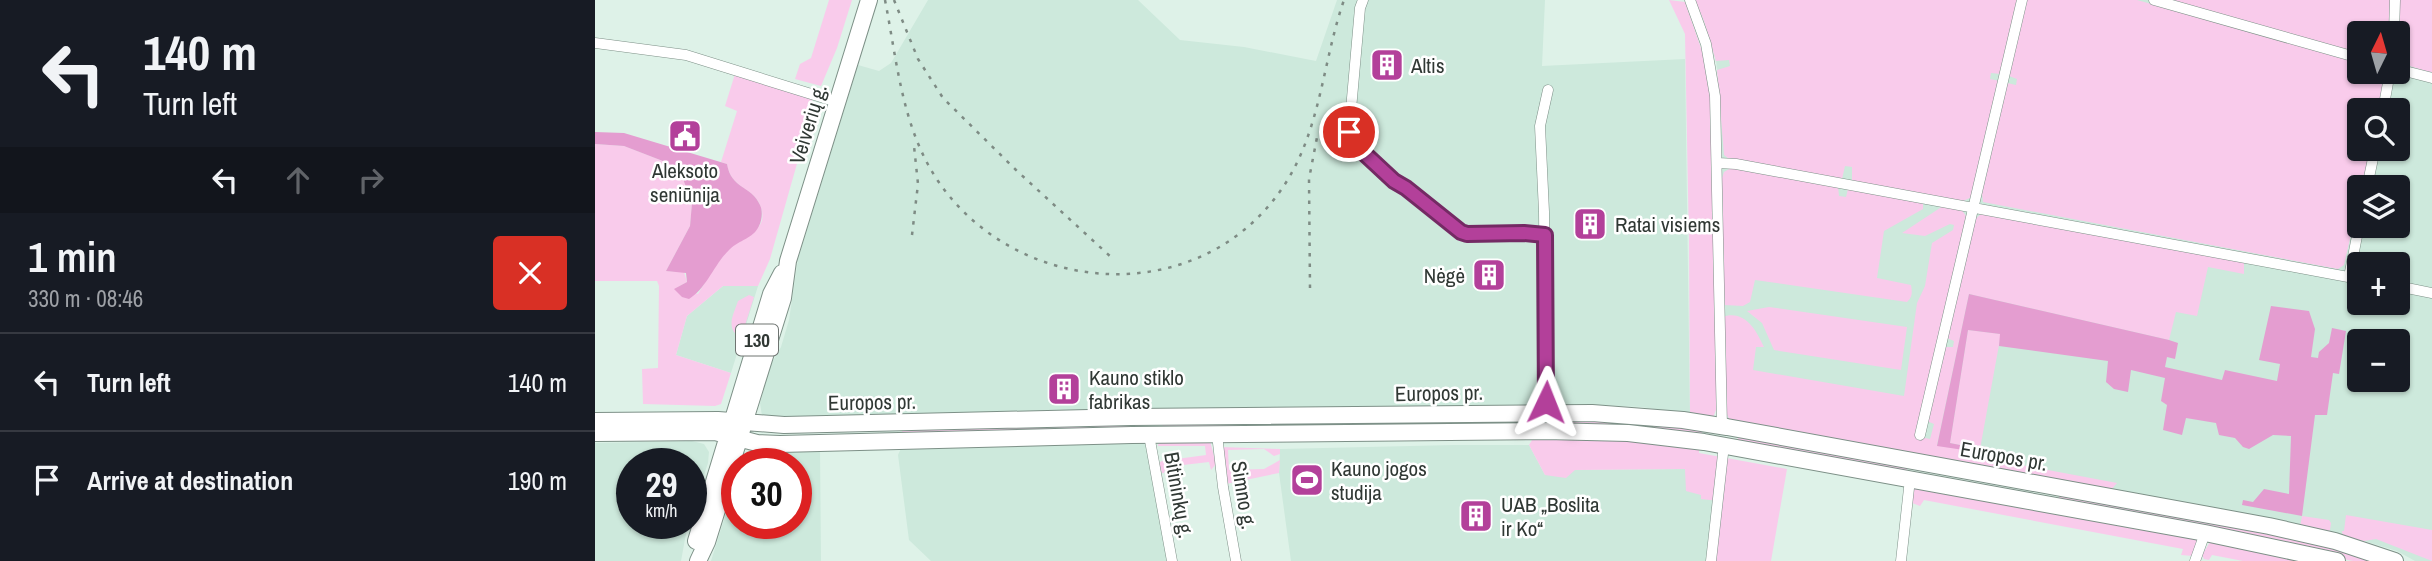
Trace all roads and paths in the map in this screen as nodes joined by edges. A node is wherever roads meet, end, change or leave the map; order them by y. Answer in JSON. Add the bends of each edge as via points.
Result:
{"nodes":[{"id":1,"x":869,"y":0,"type":"edge"},
{"id":2,"x":1363,"y":0,"type":"edge"},
{"id":3,"x":1690,"y":0,"type":"edge"},
{"id":4,"x":2022,"y":0,"type":"edge"},
{"id":5,"x":2154,"y":0,"type":"edge"},
{"id":6,"x":2395,"y":0,"type":"edge"},
{"id":7,"x":2394,"y":21,"type":"edge"},
{"id":8,"x":595,"y":43,"type":"edge"},
{"id":9,"x":2347,"y":55,"type":"edge"},
{"id":10,"x":2410,"y":72,"type":"edge"},
{"id":11,"x":2432,"y":78,"type":"edge"},
{"id":12,"x":1548,"y":90,"type":"dead end"},
{"id":13,"x":837,"y":102,"type":"junction"},
{"id":14,"x":1718,"y":163,"type":"junction"},
{"id":15,"x":1974,"y":208,"type":"junction"},
{"id":16,"x":1545,"y":235,"type":"junction"},
{"id":17,"x":2347,"y":277,"type":"edge"},
{"id":18,"x":2410,"y":289,"type":"edge"},
{"id":19,"x":2432,"y":293,"type":"edge"},
{"id":20,"x":1546,"y":413,"type":"junction"},
{"id":21,"x":1445,"y":414,"type":"junction"},
{"id":22,"x":1164,"y":417,"type":"junction"},
{"id":23,"x":595,"y":421,"type":"edge"},
{"id":24,"x":889,"y":423,"type":"junction"},
{"id":25,"x":1724,"y":426,"type":"junction"},
{"id":26,"x":736,"y":429,"type":"junction"},
{"id":27,"x":1546,"y":431,"type":"junction"},
{"id":28,"x":1445,"y":432,"type":"junction"},
{"id":29,"x":595,"y":433,"type":"edge"},
{"id":30,"x":1217,"y":434,"type":"junction"},
{"id":31,"x":1149,"y":435,"type":"junction"},
{"id":32,"x":1920,"y":435,"type":"dead end"},
{"id":33,"x":890,"y":441,"type":"junction"},
{"id":34,"x":1724,"y":445,"type":"junction"},
{"id":35,"x":1913,"y":461,"type":"junction"},
{"id":36,"x":1910,"y":479,"type":"junction"},
{"id":37,"x":2038,"y":484,"type":"junction"},
{"id":38,"x":2024,"y":500,"type":"junction"},
{"id":39,"x":2205,"y":533,"type":"junction"},
{"id":40,"x":2300,"y":556,"type":"edge"},
{"id":41,"x":696,"y":561,"type":"edge"},
{"id":42,"x":1172,"y":561,"type":"edge"},
{"id":43,"x":1236,"y":561,"type":"edge"},
{"id":44,"x":1711,"y":561,"type":"edge"},
{"id":45,"x":1901,"y":561,"type":"edge"},
{"id":46,"x":2195,"y":561,"type":"edge"},
{"id":47,"x":2337,"y":561,"type":"edge"},
{"id":48,"x":2395,"y":561,"type":"edge"}],
"edges":[{"from":1,"to":13,"type":"main road","name":"Veiverių g.","number":"130"},
{"from":2,"to":16,"type":"street","via":[[1351,141],[1461,232]]},
{"from":3,"to":14,"type":"street","via":[[1712,72]]},
{"from":4,"to":15,"type":"street"},
{"from":5,"to":9,"type":"street"},
{"from":6,"to":7,"type":"street"},
{"from":8,"to":13,"type":"street","via":[[695,57]]},
{"from":10,"to":11,"type":"street"},
{"from":12,"to":16,"type":"street","via":[[1540,126]]},
{"from":13,"to":26,"type":"main road","name":"Veiverių g.","number":"130","via":[[788,261],[771,294]]},
{"from":14,"to":15,"type":"street"},
{"from":14,"to":25,"type":"street"},
{"from":15,"to":17,"type":"street"},
{"from":15,"to":32,"type":"street"},
{"from":16,"to":20,"type":"street"},
{"from":18,"to":19,"type":"street"},
{"from":20,"to":21,"type":"main road","name":"Europos pr."},
{"from":20,"to":25,"type":"main road","name":"Europos pr.","via":[[1620,414]]},
{"from":20,"to":27,"type":"main road"},
{"from":21,"to":22,"type":"main road","name":"Europos pr."},
{"from":21,"to":28,"type":"main road"},
{"from":22,"to":24,"type":"main road","name":"Europos pr."},
{"from":22,"to":31,"type":"main road","via":[[1150,426]]},
{"from":23,"to":26,"type":"main road","name":"Europos pr."},
{"from":24,"to":26,"type":"main road","name":"Europos pr."},
{"from":24,"to":33,"type":"main road"},
{"from":25,"to":34,"type":"main road"},
{"from":25,"to":35,"type":"main road","name":"Europos pr."},
{"from":26,"to":29,"type":"main road","name":"Europos pr."},
{"from":26,"to":33,"type":"main road","name":"Europos pr.","via":[[757,443]]},
{"from":26,"to":41,"type":"main road","name":"Veiverių g.","number":"130","via":[[696,541]]},
{"from":27,"to":28,"type":"main road","name":"Europos pr."},
{"from":27,"to":34,"type":"main road","name":"Europos pr.","via":[[1628,433]]},
{"from":28,"to":30,"type":"main road","name":"Europos pr."},
{"from":30,"to":31,"type":"main road","name":"Europos pr."},
{"from":30,"to":43,"type":"street","name":"Simno g."},
{"from":31,"to":33,"type":"main road","name":"Europos pr."},
{"from":31,"to":42,"type":"street","name":"Bitininkų g."},
{"from":34,"to":36,"type":"main road","name":"Europos pr."},
{"from":34,"to":44,"type":"street"},
{"from":35,"to":36,"type":"main road"},
{"from":35,"to":37,"type":"main road","name":"Europos pr."},
{"from":36,"to":38,"type":"main road","name":"Europos pr."},
{"from":36,"to":45,"type":"street"},
{"from":37,"to":38,"type":"main road","via":[[2036,492]]},
{"from":37,"to":48,"type":"main road","name":"Europos pr.","via":[[2281,529]]},
{"from":38,"to":39,"type":"main road","name":"Europos pr."},
{"from":39,"to":40,"type":"main road","name":"Europos pr."},
{"from":39,"to":46,"type":"street"},
{"from":40,"to":47,"type":"main road","name":"Europos pr."}]}
